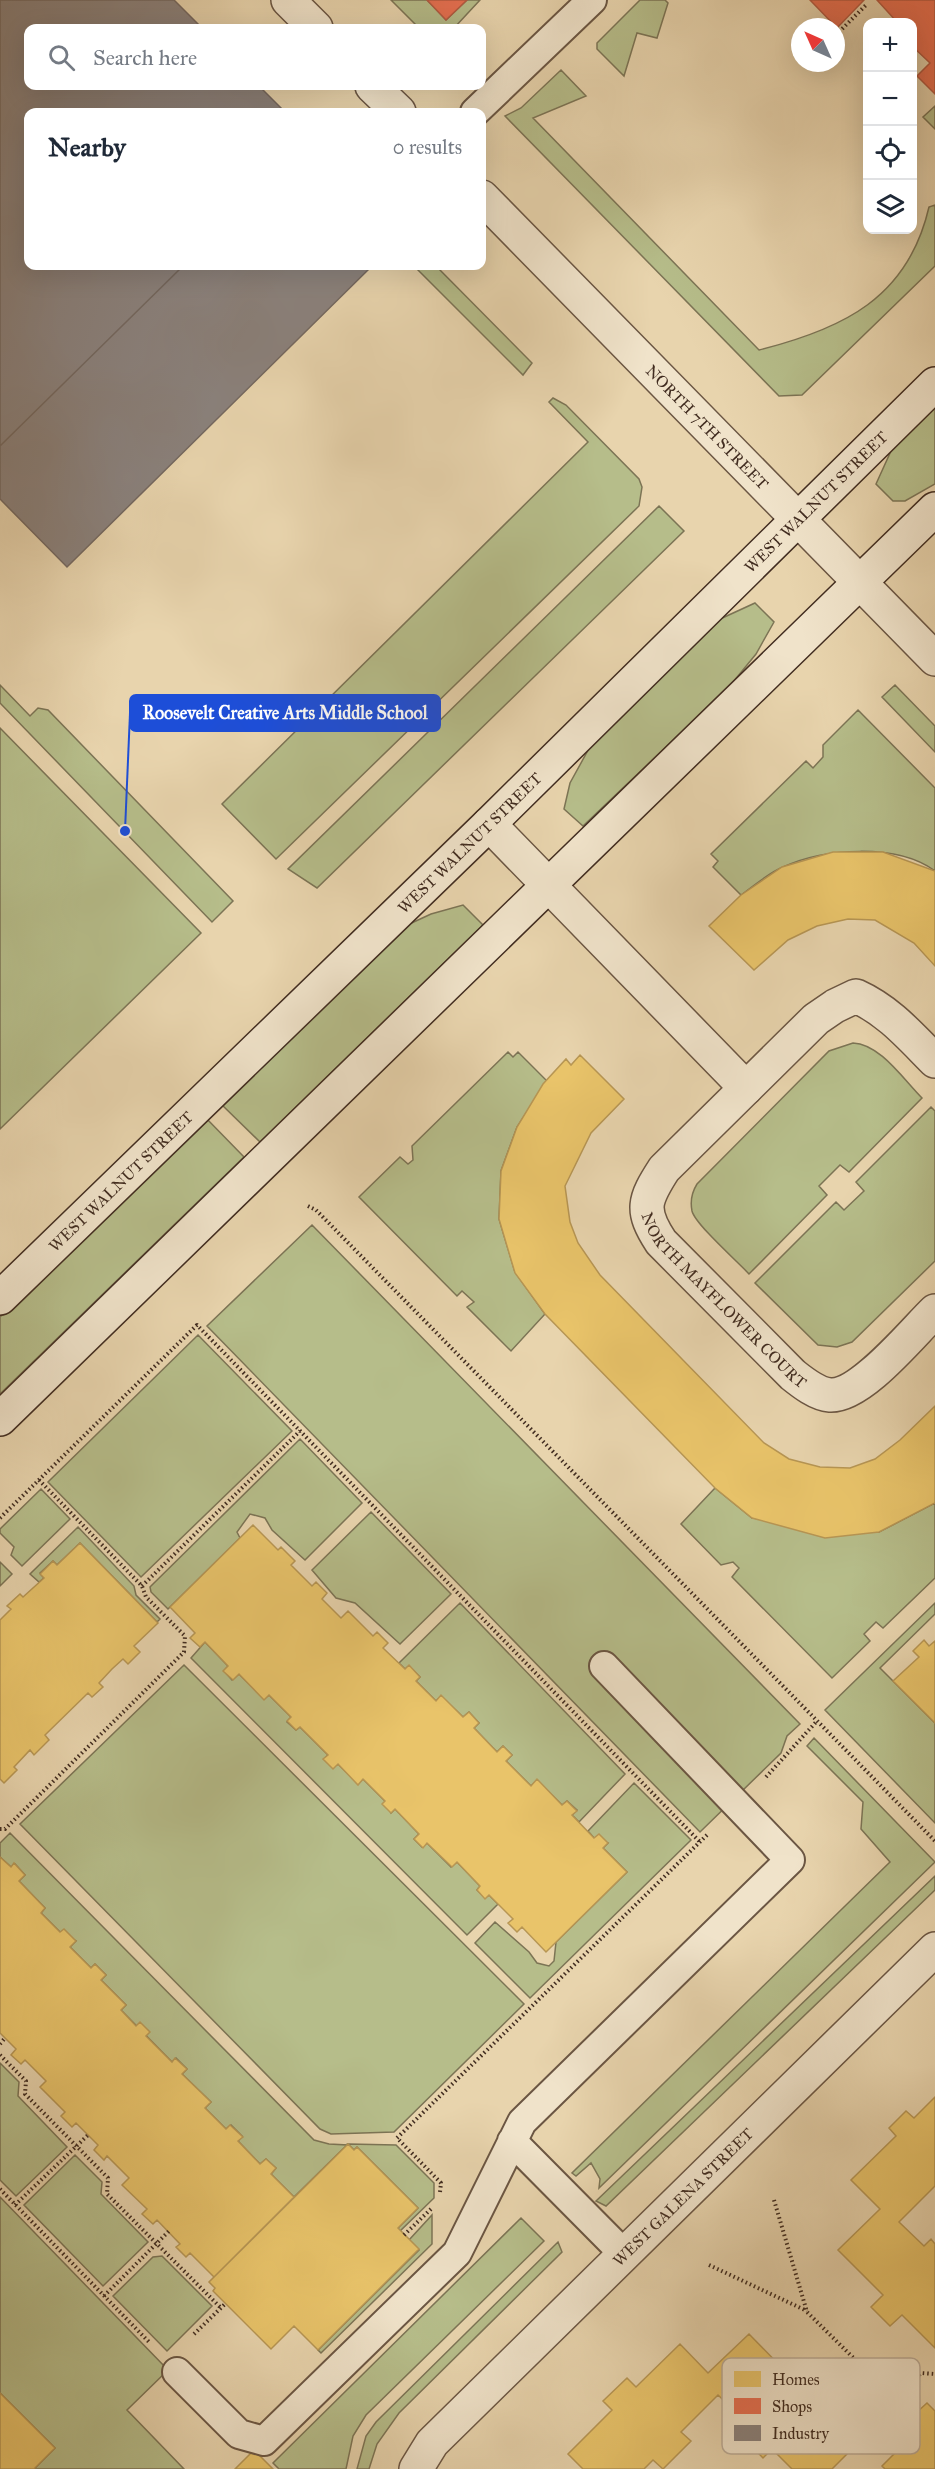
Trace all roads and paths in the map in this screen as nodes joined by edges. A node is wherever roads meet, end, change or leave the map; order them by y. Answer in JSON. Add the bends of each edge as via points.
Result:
{"nodes":[{"id":1,"x":288,"y":0,"type":"edge"},
{"id":2,"x":592,"y":0,"type":"edge"},
{"id":3,"x":866,"y":5,"type":"dead end"},
{"id":4,"x":312,"y":24,"type":"edge"},
{"id":5,"x":845,"y":26,"type":"edge"},
{"id":6,"x":376,"y":90,"type":"edge"},
{"id":7,"x":395,"y":108,"type":"edge"},
{"id":8,"x":479,"y":108,"type":"edge"},
{"id":9,"x":486,"y":200,"type":"edge"},
{"id":10,"x":935,"y":384,"type":"edge"},
{"id":11,"x":935,"y":508,"type":"edge"},
{"id":12,"x":797,"y":519,"type":"junction"},
{"id":13,"x":858,"y":581,"type":"junction"},
{"id":14,"x":935,"y":659,"type":"edge"},
{"id":15,"x":489,"y":824,"type":"junction"},
{"id":16,"x":547,"y":885,"type":"junction"},
{"id":17,"x":935,"y":1061,"type":"edge"},
{"id":18,"x":746,"y":1088,"type":"junction"},
{"id":19,"x":308,"y":1206,"type":"dead end"},
{"id":20,"x":0,"y":1298,"type":"edge"},
{"id":21,"x":935,"y":1311,"type":"edge"},
{"id":22,"x":0,"y":1419,"type":"edge"},
{"id":23,"x":300,"y":1431,"type":"junction"},
{"id":24,"x":39,"y":1480,"type":"junction"},
{"id":25,"x":0,"y":1518,"type":"edge"},
{"id":26,"x":142,"y":1586,"type":"junction"},
{"id":27,"x":604,"y":1666,"type":"dead end"},
{"id":28,"x":817,"y":1721,"type":"junction"},
{"id":29,"x":736,"y":1806,"type":"junction"},
{"id":30,"x":0,"y":1829,"type":"edge"},
{"id":31,"x":935,"y":1841,"type":"edge"},
{"id":32,"x":700,"y":1842,"type":"junction"},
{"id":33,"x":935,"y":1949,"type":"edge"},
{"id":34,"x":5,"y":2038,"type":"dead end"},
{"id":35,"x":0,"y":2044,"type":"edge"},
{"id":36,"x":0,"y":2055,"type":"edge"},
{"id":37,"x":88,"y":2135,"type":"dead end"},
{"id":38,"x":512,"y":2141,"type":"junction"},
{"id":39,"x":76,"y":2145,"type":"junction"},
{"id":40,"x":0,"y":2189,"type":"edge"},
{"id":41,"x":774,"y":2200,"type":"dead end"},
{"id":42,"x":15,"y":2205,"type":"junction"},
{"id":43,"x":169,"y":2232,"type":"dead end"},
{"id":44,"x":405,"y":2235,"type":"dead end"},
{"id":45,"x":156,"y":2244,"type":"junction"},
{"id":46,"x":624,"y":2254,"type":"junction"},
{"id":47,"x":709,"y":2265,"type":"dead end"},
{"id":48,"x":104,"y":2296,"type":"junction"},
{"id":49,"x":225,"y":2304,"type":"dead end"},
{"id":50,"x":221,"y":2308,"type":"junction"},
{"id":51,"x":807,"y":2312,"type":"junction"},
{"id":52,"x":190,"y":2338,"type":"dead end"},
{"id":53,"x":152,"y":2344,"type":"dead end"},
{"id":54,"x":854,"y":2358,"type":"edge"},
{"id":55,"x":177,"y":2372,"type":"dead end"},
{"id":56,"x":920,"y":2374,"type":"edge"},
{"id":57,"x":935,"y":2374,"type":"edge"},
{"id":58,"x":424,"y":2456,"type":"edge"}],
"edges":[{"from":1,"to":4,"type":"street"},
{"from":2,"to":8,"type":"lane"},
{"from":3,"to":5,"type":"path"},
{"from":6,"to":7,"type":"street"},
{"from":9,"to":12,"type":"street","name":"NORTH 7TH STREET"},
{"from":10,"to":12,"type":"street","name":"WEST WALNUT STREET"},
{"from":11,"to":13,"type":"street"},
{"from":12,"to":13,"type":"street","name":"NORTH 7TH STREET"},
{"from":12,"to":15,"type":"street","name":"WEST WALNUT STREET"},
{"from":13,"to":14,"type":"street","name":"NORTH 7TH STREET"},
{"from":13,"to":16,"type":"street"},
{"from":15,"to":16,"type":"street"},
{"from":15,"to":20,"type":"street","name":"WEST WALNUT STREET"},
{"from":16,"to":18,"type":"street"},
{"from":16,"to":22,"type":"street"},
{"from":17,"to":18,"type":"street","name":"NORTH MAYFLOWER COURT","via":[[892,1018],[856,996],[816,1019]]},
{"from":18,"to":21,"type":"street","name":"NORTH MAYFLOWER COURT","via":[[664,1169],[652,1188],[645,1209],[661,1242],[793,1375],[810,1388],[830,1395],[848,1391],[864,1381]]},
{"from":19,"to":28,"type":"path"},
{"from":23,"to":24,"type":"path","via":[[197,1325]]},
{"from":23,"to":26,"type":"path"},
{"from":23,"to":32,"type":"path"},
{"from":24,"to":25,"type":"path"},
{"from":24,"to":26,"type":"path"},
{"from":26,"to":30,"type":"path","via":[[146,1597],[185,1636],[184,1652],[5,1829]]},
{"from":27,"to":29,"type":"lane"},
{"from":28,"to":29,"type":"path"},
{"from":28,"to":31,"type":"path"},
{"from":29,"to":32,"type":"path"},
{"from":29,"to":38,"type":"lane","via":[[790,1860],[522,2122]]},
{"from":32,"to":44,"type":"path","via":[[397,2138],[441,2183],[440,2201]]},
{"from":33,"to":46,"type":"street","name":"WEST GALENA STREET"},
{"from":34,"to":35,"type":"path"},
{"from":36,"to":39,"type":"path","via":[[26,2081],[25,2094]]},
{"from":37,"to":39,"type":"path"},
{"from":38,"to":46,"type":"lane"},
{"from":38,"to":55,"type":"lane","via":[[457,2253],[264,2441],[239,2434]]},
{"from":39,"to":42,"type":"path"},
{"from":39,"to":45,"type":"path","via":[[108,2178],[107,2193]]},
{"from":40,"to":42,"type":"path"},
{"from":41,"to":51,"type":"path"},
{"from":42,"to":48,"type":"path"},
{"from":43,"to":45,"type":"path"},
{"from":45,"to":48,"type":"path"},
{"from":45,"to":50,"type":"path"},
{"from":46,"to":58,"type":"street","name":"WEST GALENA STREET"},
{"from":47,"to":51,"type":"path"},
{"from":48,"to":53,"type":"path"},
{"from":49,"to":50,"type":"path"},
{"from":50,"to":52,"type":"path"},
{"from":51,"to":54,"type":"path"},
{"from":56,"to":57,"type":"path"}]}
